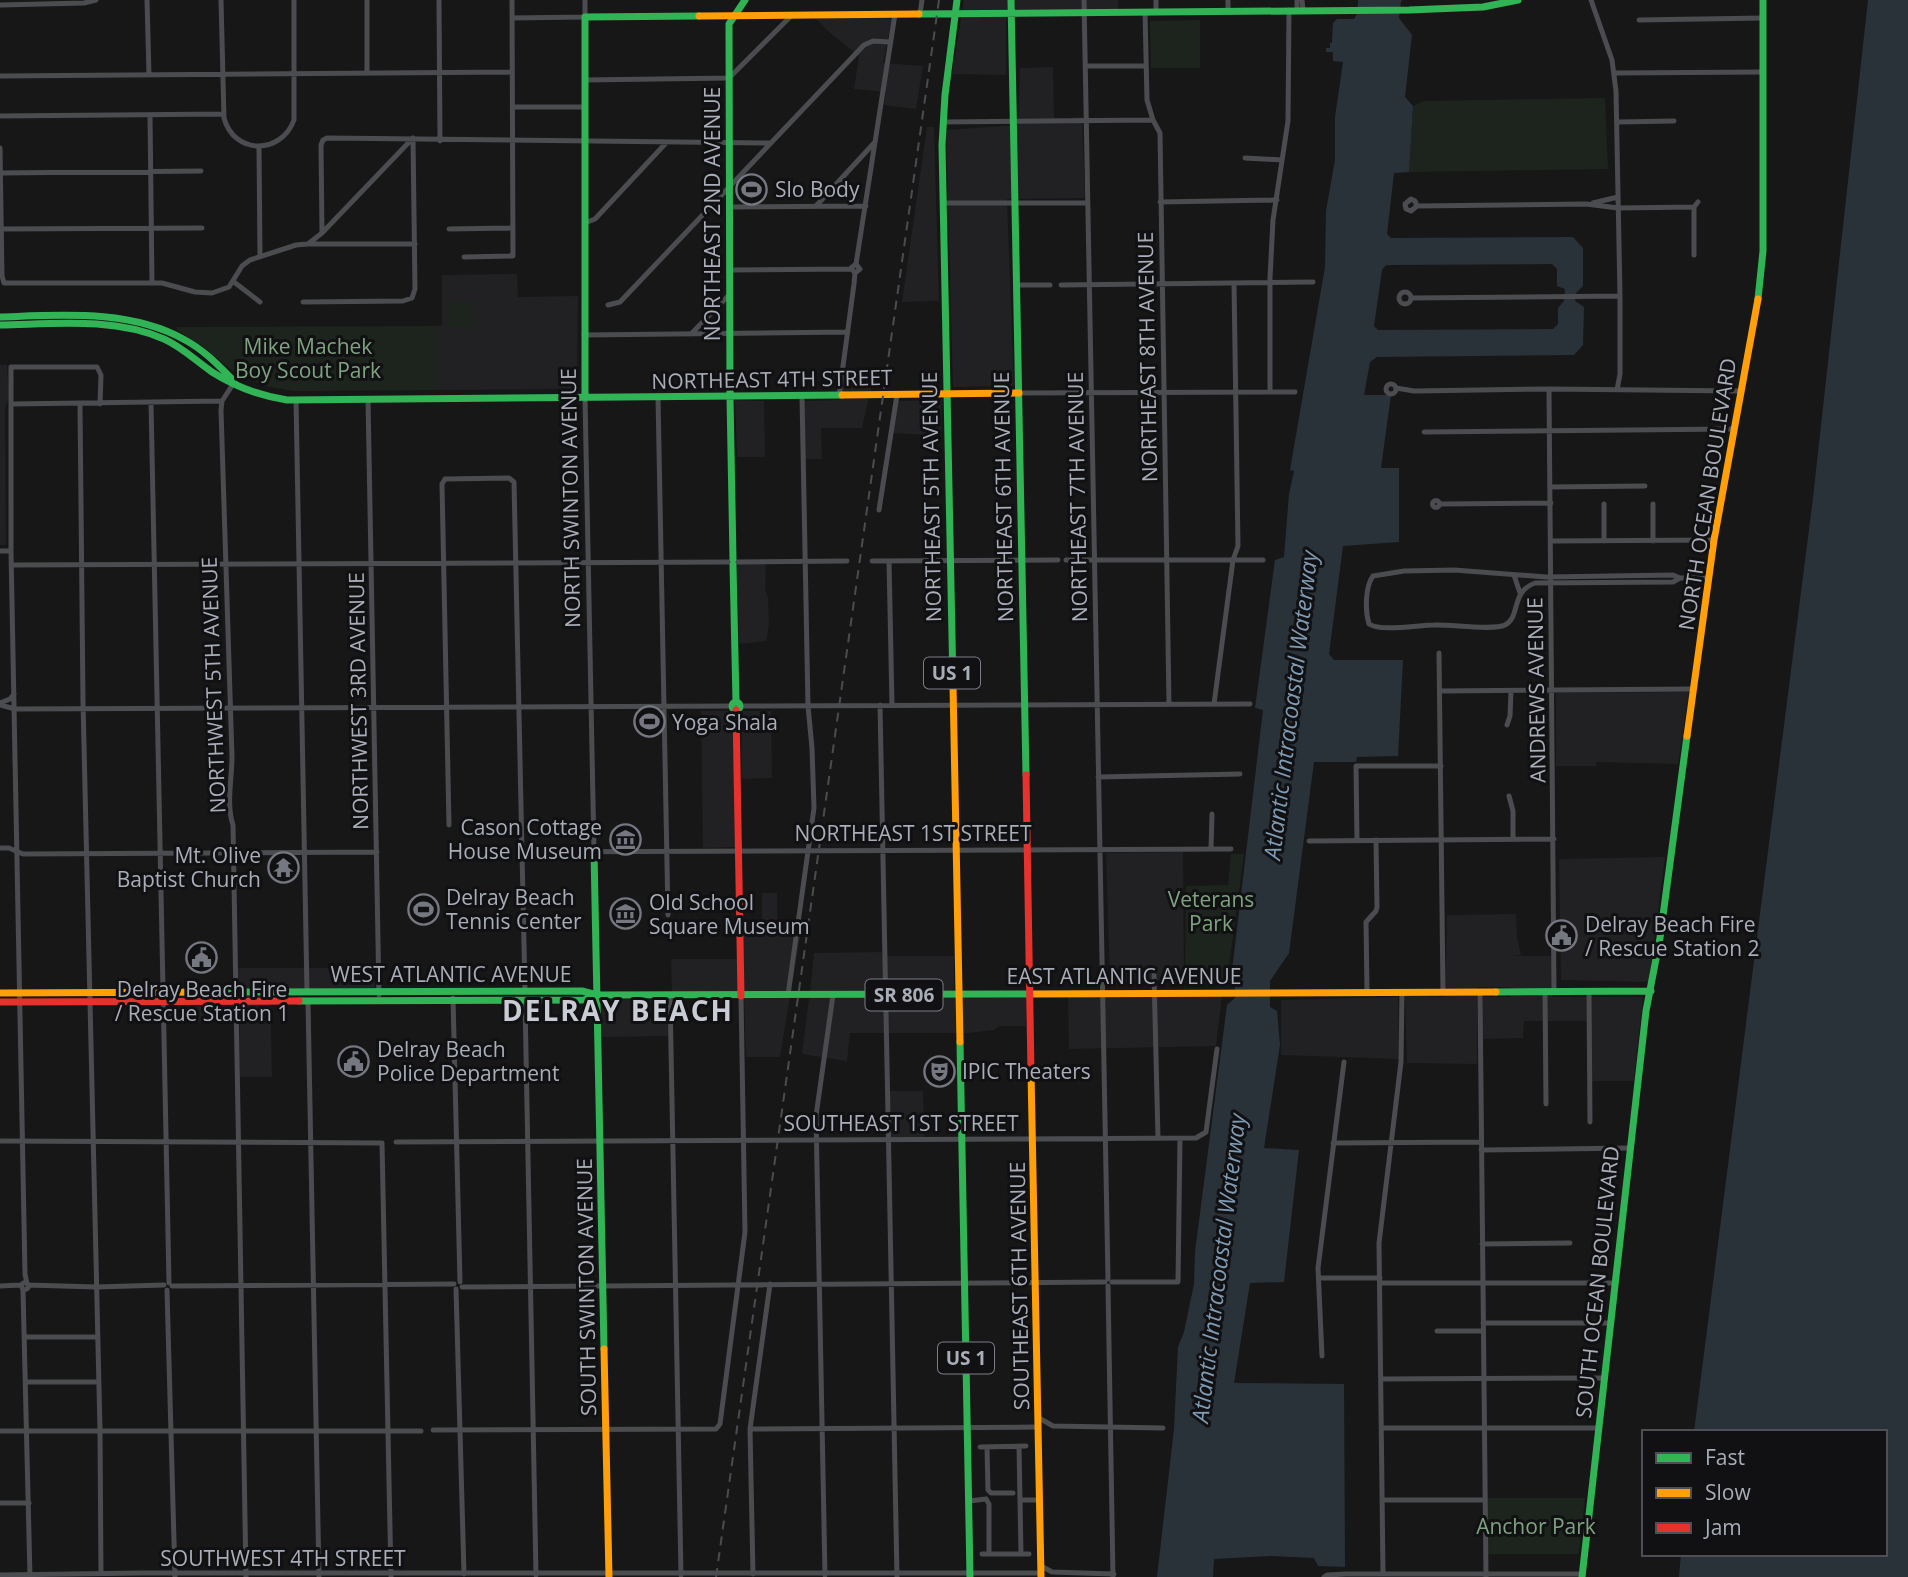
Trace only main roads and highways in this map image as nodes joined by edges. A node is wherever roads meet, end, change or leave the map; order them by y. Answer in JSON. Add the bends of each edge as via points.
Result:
{"nodes":[{"id":1,"x":747,"y":0,"type":"edge"},
{"id":2,"x":957,"y":0,"type":"edge"},
{"id":3,"x":1011,"y":0,"type":"edge"},
{"id":4,"x":1518,"y":0,"type":"edge"},
{"id":5,"x":1763,"y":0,"type":"edge"},
{"id":6,"x":955,"y":13,"type":"junction"},
{"id":7,"x":1011,"y":13,"type":"junction"},
{"id":8,"x":736,"y":15,"type":"junction"},
{"id":9,"x":753,"y":15,"type":"junction"},
{"id":10,"x":97,"y":320,"type":"junction"},
{"id":11,"x":1,"y":322,"type":"edge"},
{"id":12,"x":1018,"y":393,"type":"junction"},
{"id":13,"x":947,"y":394,"type":"junction"},
{"id":14,"x":730,"y":397,"type":"junction"},
{"id":15,"x":585,"y":398,"type":"junction"},
{"id":16,"x":594,"y":852,"type":"road end"},
{"id":17,"x":525,"y":991,"type":"junction"},
{"id":18,"x":1651,"y":991,"type":"junction"},
{"id":19,"x":307,"y":992,"type":"junction"},
{"id":20,"x":330,"y":992,"type":"junction"},
{"id":21,"x":538,"y":992,"type":"junction"},
{"id":22,"x":0,"y":993,"type":"edge"},
{"id":23,"x":958,"y":994,"type":"junction"},
{"id":24,"x":1031,"y":994,"type":"junction"},
{"id":25,"x":597,"y":995,"type":"junction"},
{"id":26,"x":741,"y":996,"type":"junction"},
{"id":27,"x":525,"y":1000,"type":"junction"},
{"id":28,"x":514,"y":1001,"type":"junction"},
{"id":29,"x":0,"y":1002,"type":"edge"},
{"id":30,"x":287,"y":1002,"type":"junction"},
{"id":31,"x":308,"y":1002,"type":"junction"},
{"id":32,"x":1041,"y":1572,"type":"edge"},
{"id":33,"x":609,"y":1576,"type":"edge"},
{"id":34,"x":970,"y":1576,"type":"edge"},
{"id":35,"x":1583,"y":1576,"type":"edge"}],
"edges":[{"from":1,"to":8,"type":"main road","name":"NORTHEAST 2ND AVENUE"},
{"from":1,"to":9,"type":"main road"},
{"from":2,"to":6,"type":"main road","name":"NORTHEAST 5TH AVENUE","number":"US 1"},
{"from":3,"to":7,"type":"main road","name":"NORTHEAST 6TH AVENUE"},
{"from":4,"to":7,"type":"main road","via":[[1483,7],[1409,10]]},
{"from":5,"to":18,"type":"main road","name":"NORTH OCEAN BOULEVARD","via":[[1759,296],[1714,540]]},
{"from":6,"to":7,"type":"main road"},
{"from":6,"to":9,"type":"main road"},
{"from":6,"to":13,"type":"main road","name":"NORTHEAST 5TH AVENUE","number":"US 1","via":[[943,122]]},
{"from":7,"to":12,"type":"main road","name":"NORTHEAST 6TH AVENUE"},
{"from":8,"to":9,"type":"main road"},
{"from":8,"to":14,"type":"main road","name":"NORTHEAST 2ND AVENUE","via":[[729,24]]},
{"from":8,"to":15,"type":"main road","name":"NORTH SWINTON AVENUE","via":[[585,16]]},
{"from":10,"to":11,"type":"main road"},
{"from":10,"to":11,"type":"main road","via":[[15,316]]},
{"from":10,"to":15,"type":"main road","name":"NORTHEAST 4TH STREET","via":[[134,320],[179,337],[235,381],[266,396],[296,400]]},
{"from":12,"to":13,"type":"main road","name":"NORTHEAST 4TH STREET"},
{"from":12,"to":24,"type":"main road","name":"NORTHEAST 6TH AVENUE"},
{"from":13,"to":14,"type":"main road","name":"NORTHEAST 4TH STREET"},
{"from":13,"to":23,"type":"main road","name":"NORTHEAST 5TH AVENUE","number":"US 1"},
{"from":14,"to":15,"type":"main road","name":"NORTHEAST 4TH STREET"},
{"from":14,"to":26,"type":"main road","name":"NORTHEAST 2ND AVENUE"},
{"from":16,"to":25,"type":"main road","name":"NORTH SWINTON AVENUE"},
{"from":17,"to":20,"type":"main road","name":"WEST ATLANTIC AVENUE","number":"SR 806"},
{"from":17,"to":21,"type":"main road","name":"WEST ATLANTIC AVENUE","number":"SR 806"},
{"from":17,"to":28,"type":"main road"},
{"from":18,"to":24,"type":"main road","name":"EAST ATLANTIC AVENUE","number":"SR 806"},
{"from":18,"to":35,"type":"main road","name":"SOUTH OCEAN BOULEVARD","via":[[1637,1080]]},
{"from":19,"to":20,"type":"main road","name":"WEST ATLANTIC AVENUE","number":"SR 806"},
{"from":19,"to":22,"type":"main road","name":"WEST ATLANTIC AVENUE","number":"SR 806"},
{"from":19,"to":30,"type":"main road"},
{"from":20,"to":31,"type":"main road"},
{"from":21,"to":25,"type":"main road","name":"WEST ATLANTIC AVENUE","number":"SR 806"},
{"from":21,"to":27,"type":"main road"},
{"from":23,"to":24,"type":"main road","name":"EAST ATLANTIC AVENUE","number":"SR 806"},
{"from":23,"to":26,"type":"main road","name":"EAST ATLANTIC AVENUE","number":"SR 806"},
{"from":23,"to":34,"type":"main road","number":"US 1"},
{"from":24,"to":32,"type":"main road","name":"SOUTHEAST 6TH AVENUE"},
{"from":25,"to":26,"type":"main road","name":"EAST ATLANTIC AVENUE","number":"SR 806"},
{"from":25,"to":27,"type":"main road","name":"WEST ATLANTIC AVENUE","number":"SR 806","via":[[584,1000]]},
{"from":25,"to":33,"type":"main road","name":"SOUTH SWINTON AVENUE"},
{"from":27,"to":28,"type":"main road","name":"WEST ATLANTIC AVENUE","number":"SR 806"},
{"from":28,"to":31,"type":"main road","name":"WEST ATLANTIC AVENUE","number":"SR 806"},
{"from":29,"to":30,"type":"main road","name":"WEST ATLANTIC AVENUE","number":"SR 806"},
{"from":30,"to":31,"type":"main road","name":"WEST ATLANTIC AVENUE","number":"SR 806"}]}
